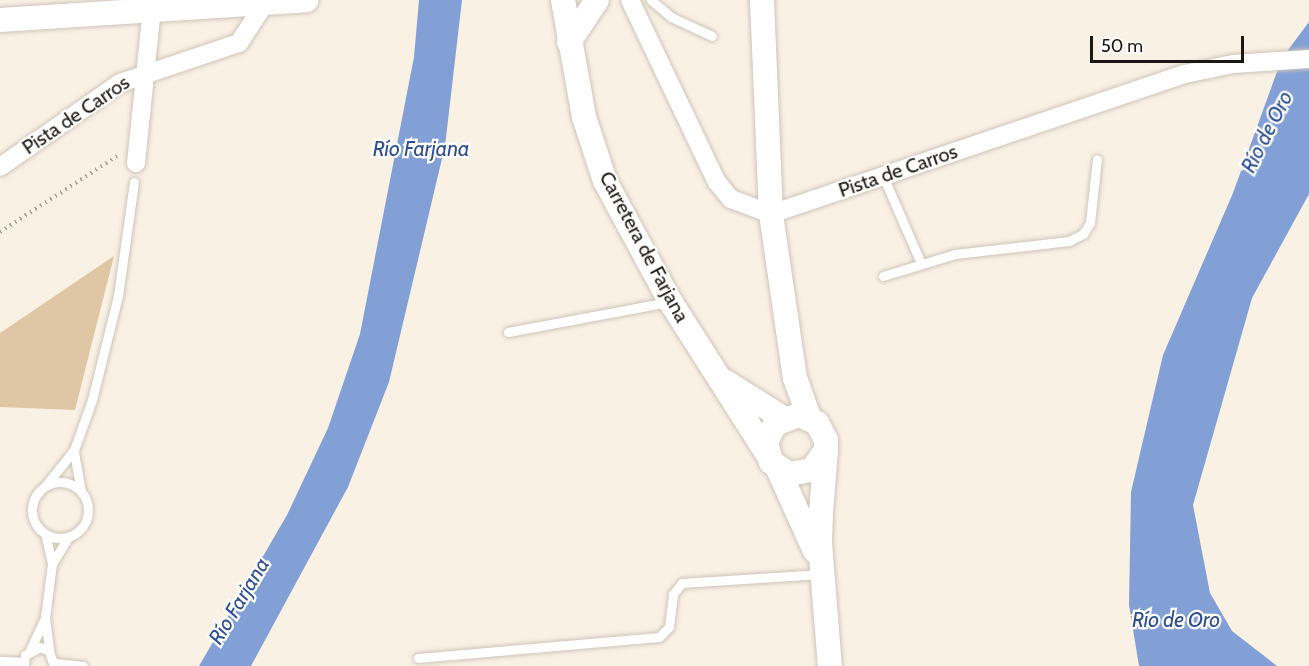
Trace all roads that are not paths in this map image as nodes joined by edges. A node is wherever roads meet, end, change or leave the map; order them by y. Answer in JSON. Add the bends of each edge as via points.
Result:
{"nodes":[{"id":1,"x":306,"y":0,"type":"edge"},
{"id":2,"x":563,"y":0,"type":"edge"},
{"id":3,"x":597,"y":0,"type":"edge"},
{"id":4,"x":630,"y":0,"type":"edge"},
{"id":5,"x":651,"y":0,"type":"edge"},
{"id":6,"x":268,"y":2,"type":"edge"},
{"id":7,"x":761,"y":6,"type":"edge"},
{"id":8,"x":152,"y":9,"type":"junction"},
{"id":9,"x":0,"y":20,"type":"edge"},
{"id":10,"x":712,"y":36,"type":"dead end"},
{"id":11,"x":569,"y":42,"type":"junction"},
{"id":12,"x":1309,"y":59,"type":"edge"},
{"id":13,"x":148,"y":70,"type":"junction"},
{"id":14,"x":136,"y":157,"type":"road end"},
{"id":15,"x":1097,"y":159,"type":"dead end"},
{"id":16,"x":0,"y":167,"type":"edge"},
{"id":17,"x":883,"y":176,"type":"junction"},
{"id":18,"x":134,"y":182,"type":"dead end"},
{"id":19,"x":771,"y":214,"type":"junction"},
{"id":20,"x":920,"y":261,"type":"junction"},
{"id":21,"x":883,"y":276,"type":"dead end"},
{"id":22,"x":670,"y":301,"type":"junction"},
{"id":23,"x":508,"y":332,"type":"dead end"},
{"id":24,"x":717,"y":376,"type":"junction"},
{"id":25,"x":794,"y":417,"type":"junction"},
{"id":26,"x":74,"y":450,"type":"junction"},
{"id":27,"x":826,"y":450,"type":"junction"},
{"id":28,"x":772,"y":461,"type":"junction"},
{"id":29,"x":46,"y":485,"type":"junction"},
{"id":30,"x":81,"y":490,"type":"junction"},
{"id":31,"x":45,"y":533,"type":"junction"},
{"id":32,"x":68,"y":537,"type":"junction"},
{"id":33,"x":52,"y":564,"type":"junction"},
{"id":34,"x":821,"y":574,"type":"junction"},
{"id":35,"x":45,"y":617,"type":"junction"},
{"id":36,"x":30,"y":650,"type":"junction"},
{"id":37,"x":50,"y":651,"type":"junction"},
{"id":38,"x":418,"y":658,"type":"dead end"},
{"id":39,"x":0,"y":661,"type":"edge"},
{"id":40,"x":24,"y":664,"type":"edge"},
{"id":41,"x":54,"y":665,"type":"edge"},
{"id":42,"x":83,"y":666,"type":"edge"},
{"id":43,"x":830,"y":666,"type":"edge"}],
"edges":[{"from":1,"to":6,"type":"main road"},
{"from":2,"to":11,"type":"main road","name":"Carretera de Farjana"},
{"from":3,"to":11,"type":"main road"},
{"from":4,"to":19,"type":"street","via":[[717,182],[731,199]]},
{"from":5,"to":10,"type":"lane","via":[[671,17]]},
{"from":6,"to":8,"type":"main road"},
{"from":6,"to":13,"type":"street","name":"Pista de Carros","via":[[239,43]]},
{"from":7,"to":19,"type":"main road"},
{"from":8,"to":9,"type":"main road"},
{"from":8,"to":13,"type":"street"},
{"from":11,"to":22,"type":"main road","name":"Carretera de Farjana","via":[[584,117],[605,180]]},
{"from":12,"to":17,"type":"street","name":"Pista de Carros","via":[[1282,58],[1185,74]]},
{"from":13,"to":14,"type":"street"},
{"from":13,"to":16,"type":"street","name":"Pista de Carros","via":[[112,87]]},
{"from":15,"to":20,"type":"lane","via":[[1090,223],[1083,234],[1069,241]]},
{"from":17,"to":19,"type":"street","name":"Pista de Carros"},
{"from":17,"to":20,"type":"lane"},
{"from":18,"to":26,"type":"lane","via":[[118,296]]},
{"from":19,"to":25,"type":"main road","via":[[792,358]]},
{"from":20,"to":21,"type":"lane"},
{"from":22,"to":23,"type":"lane"},
{"from":22,"to":24,"type":"main road","name":"Carretera de Farjana"},
{"from":24,"to":25,"type":"main road","name":"Carretera de Farjana"},
{"from":24,"to":28,"type":"main road","name":"Carretera de Farjana"},
{"from":25,"to":27,"type":"main road","via":[[823,431]]},
{"from":25,"to":28,"type":"main road","via":[[769,432]]},
{"from":26,"to":29,"type":"lane"},
{"from":26,"to":30,"type":"lane"},
{"from":27,"to":28,"type":"main road","via":[[821,461],[801,474]]},
{"from":27,"to":34,"type":"main road","name":"Carretera de Farjana"},
{"from":28,"to":34,"type":"main road","name":"Carretera de Farjana","via":[[804,520]]},
{"from":29,"to":30,"type":"lane","via":[[58,482]]},
{"from":29,"to":31,"type":"lane","via":[[33,503],[33,515]]},
{"from":30,"to":32,"type":"lane","via":[[88,518]]},
{"from":31,"to":32,"type":"lane"},
{"from":31,"to":33,"type":"lane"},
{"from":32,"to":33,"type":"lane"},
{"from":33,"to":35,"type":"lane"},
{"from":34,"to":38,"type":"lane","via":[[682,584],[673,594],[669,627],[659,637]]},
{"from":34,"to":43,"type":"main road","name":"Carretera de Farjana"},
{"from":35,"to":36,"type":"lane"},
{"from":35,"to":37,"type":"lane"},
{"from":36,"to":37,"type":"lane"},
{"from":36,"to":40,"type":"lane"},
{"from":37,"to":41,"type":"lane"},
{"from":39,"to":40,"type":"lane"},
{"from":41,"to":42,"type":"lane"}]}
